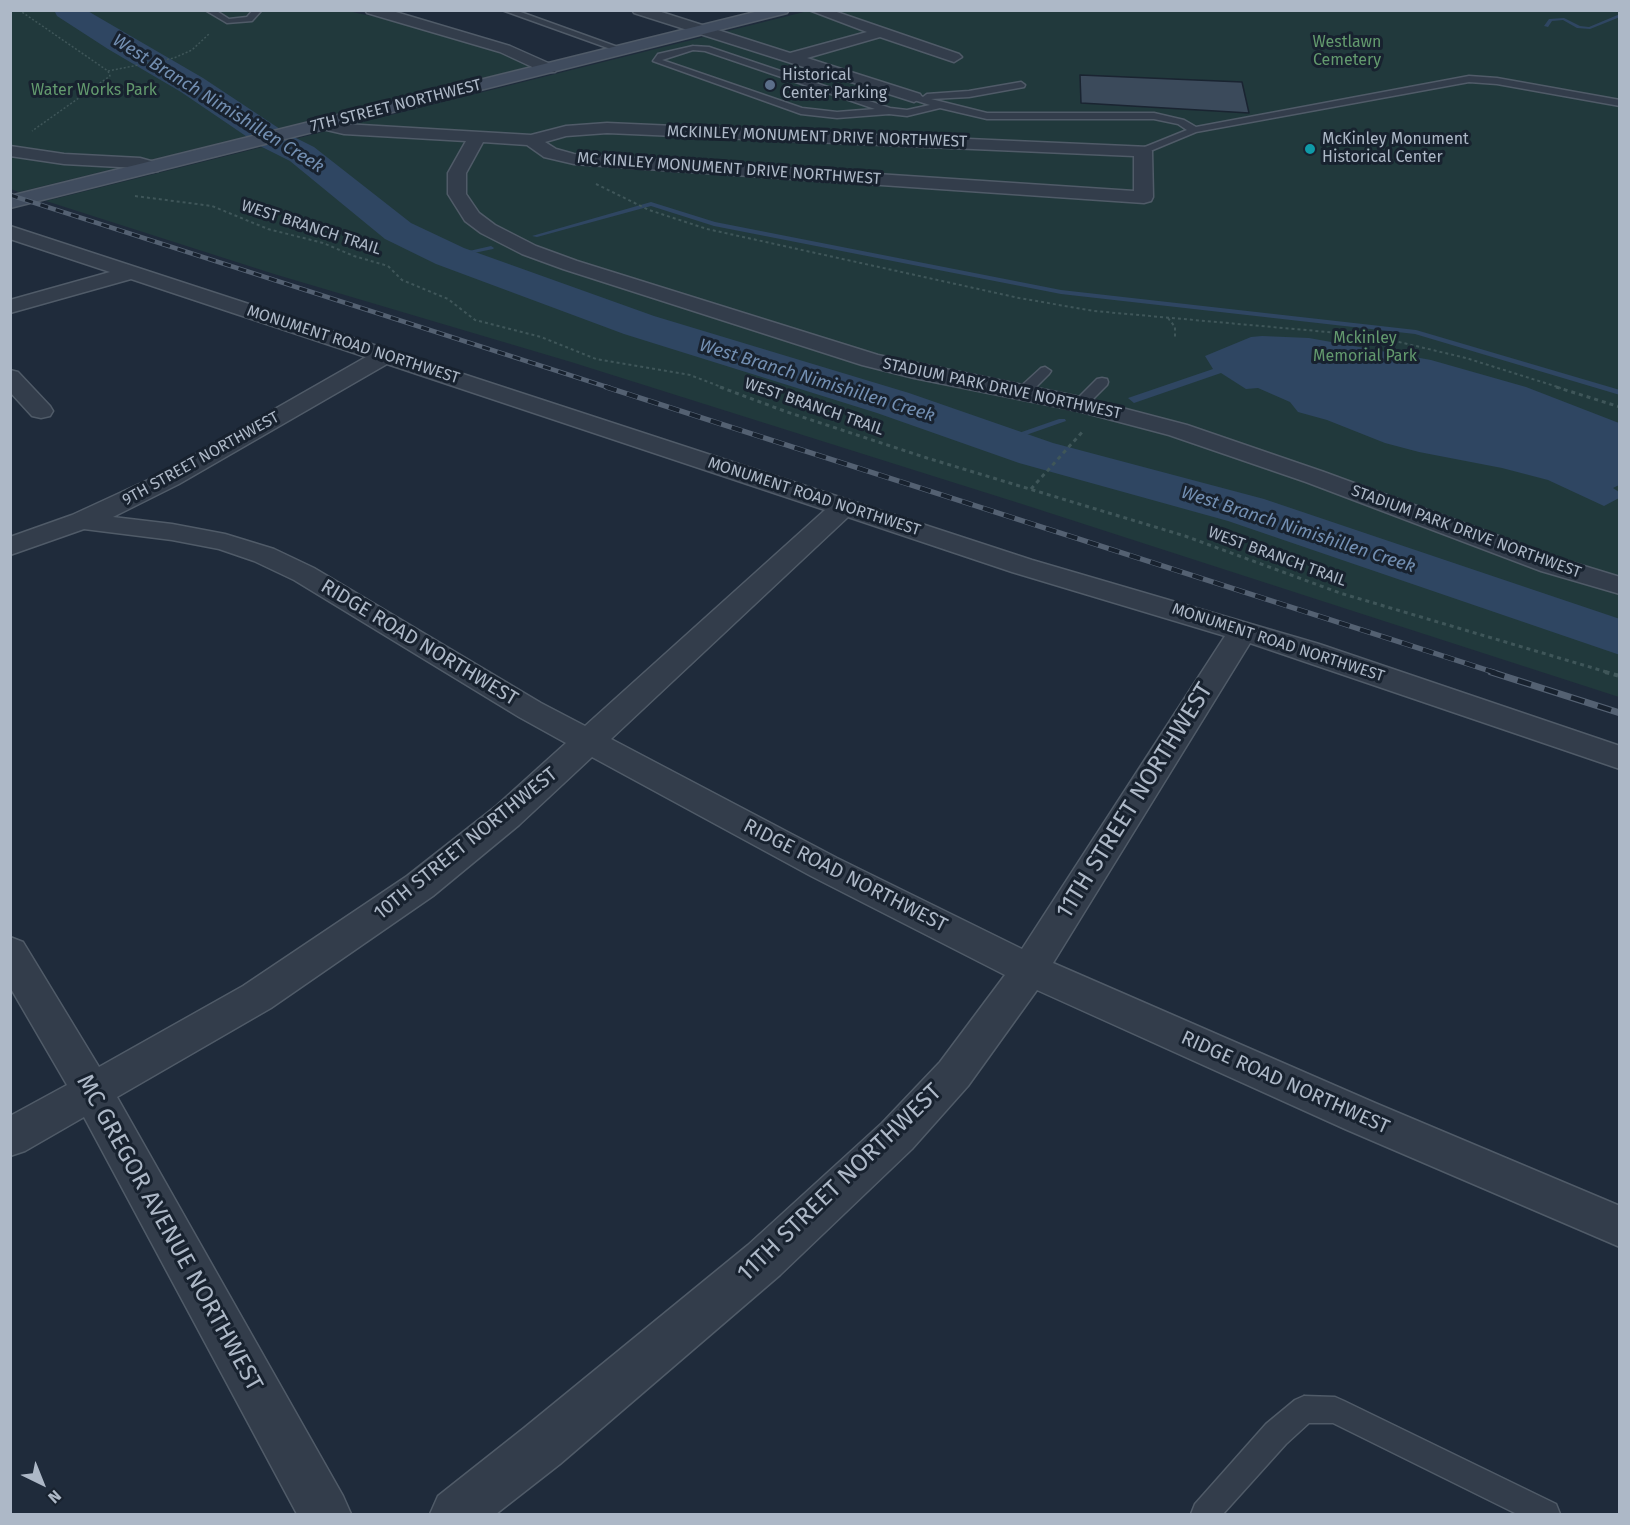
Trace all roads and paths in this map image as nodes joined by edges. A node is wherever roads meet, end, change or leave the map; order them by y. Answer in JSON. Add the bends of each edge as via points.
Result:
{"nodes":[{"id":1,"x":19,"y":10,"type":"edge"},
{"id":2,"x":209,"y":10,"type":"edge"},
{"id":3,"x":372,"y":10,"type":"edge"},
{"id":4,"x":506,"y":10,"type":"edge"},
{"id":5,"x":639,"y":10,"type":"edge"},
{"id":6,"x":782,"y":10,"type":"edge"},
{"id":7,"x":816,"y":10,"type":"edge"},
{"id":8,"x":257,"y":11,"type":"edge"},
{"id":9,"x":222,"y":17,"type":"junction"},
{"id":10,"x":702,"y":31,"type":"junction"},
{"id":11,"x":878,"y":31,"type":"junction"},
{"id":12,"x":622,"y":51,"type":"junction"},
{"id":13,"x":954,"y":57,"type":"dead end"},
{"id":14,"x":789,"y":58,"type":"junction"},
{"id":15,"x":126,"y":68,"type":"joint"},
{"id":16,"x":759,"y":68,"type":"junction"},
{"id":17,"x":549,"y":69,"type":"junction"},
{"id":18,"x":108,"y":71,"type":"junction"},
{"id":19,"x":748,"y":71,"type":"dead end"},
{"id":20,"x":726,"y":78,"type":"dead end"},
{"id":21,"x":716,"y":81,"type":"junction"},
{"id":22,"x":1021,"y":85,"type":"dead end"},
{"id":23,"x":914,"y":98,"type":"junction"},
{"id":24,"x":1620,"y":103,"type":"edge"},
{"id":25,"x":940,"y":105,"type":"junction"},
{"id":26,"x":889,"y":111,"type":"junction"},
{"id":27,"x":317,"y":125,"type":"junction"},
{"id":28,"x":1194,"y":130,"type":"junction"},
{"id":29,"x":32,"y":131,"type":"dead end"},
{"id":30,"x":477,"y":138,"type":"junction"},
{"id":31,"x":531,"y":140,"type":"junction"},
{"id":32,"x":1143,"y":151,"type":"junction"},
{"id":33,"x":10,"y":152,"type":"edge"},
{"id":34,"x":152,"y":166,"type":"junction"},
{"id":35,"x":87,"y":183,"type":"junction"},
{"id":36,"x":10,"y":202,"type":"edge"},
{"id":37,"x":633,"y":204,"type":"dead end"},
{"id":38,"x":10,"y":232,"type":"edge"},
{"id":39,"x":132,"y":272,"type":"junction"},
{"id":40,"x":10,"y":307,"type":"edge"},
{"id":41,"x":1168,"y":318,"type":"junction"},
{"id":42,"x":1175,"y":338,"type":"dead end"},
{"id":43,"x":385,"y":356,"type":"junction"},
{"id":44,"x":1045,"y":371,"type":"dead end"},
{"id":45,"x":10,"y":377,"type":"edge"},
{"id":46,"x":1102,"y":382,"type":"dead end"},
{"id":47,"x":1023,"y":392,"type":"junction"},
{"id":48,"x":1080,"y":404,"type":"junction"},
{"id":49,"x":1620,"y":407,"type":"edge"},
{"id":50,"x":41,"y":411,"type":"dead end"},
{"id":51,"x":1067,"y":448,"type":"dead end"},
{"id":52,"x":1031,"y":489,"type":"junction"},
{"id":53,"x":844,"y":507,"type":"junction"},
{"id":54,"x":82,"y":521,"type":"junction"},
{"id":55,"x":10,"y":547,"type":"edge"},
{"id":56,"x":1620,"y":586,"type":"edge"},
{"id":57,"x":1243,"y":631,"type":"junction"},
{"id":58,"x":1620,"y":676,"type":"edge"},
{"id":59,"x":590,"y":742,"type":"junction"},
{"id":60,"x":1620,"y":758,"type":"edge"},
{"id":61,"x":10,"y":952,"type":"edge"},
{"id":62,"x":1028,"y":969,"type":"junction"},
{"id":63,"x":93,"y":1093,"type":"junction"},
{"id":64,"x":10,"y":1138,"type":"edge"},
{"id":65,"x":1620,"y":1227,"type":"edge"},
{"id":66,"x":325,"y":1515,"type":"edge"},
{"id":67,"x":456,"y":1515,"type":"edge"},
{"id":68,"x":1205,"y":1515,"type":"edge"},
{"id":69,"x":1546,"y":1515,"type":"edge"}],
"edges":[{"from":1,"to":18,"type":"path"},
{"from":2,"to":9,"type":"lane"},
{"from":3,"to":17,"type":"street","via":[[505,48]]},
{"from":4,"to":12,"type":"lane"},
{"from":5,"to":10,"type":"street"},
{"from":6,"to":10,"type":"street","name":"7TH STREET NORTHWEST"},
{"from":7,"to":11,"type":"street"},
{"from":8,"to":9,"type":"lane","via":[[245,20],[227,21]]},
{"from":9,"to":15,"type":"path","via":[[214,20],[212,31],[200,45],[174,58]]},
{"from":10,"to":12,"type":"street","name":"7TH STREET NORTHWEST"},
{"from":10,"to":14,"type":"street"},
{"from":11,"to":13,"type":"street"},
{"from":11,"to":14,"type":"street"},
{"from":12,"to":17,"type":"street","name":"7TH STREET NORTHWEST"},
{"from":14,"to":16,"type":"lane"},
{"from":14,"to":23,"type":"street"},
{"from":15,"to":18,"type":"path"},
{"from":16,"to":19,"type":"lane"},
{"from":16,"to":21,"type":"lane","via":[[693,48],[661,56],[657,61]]},
{"from":16,"to":26,"type":"lane"},
{"from":17,"to":27,"type":"street","name":"7TH STREET NORTHWEST"},
{"from":18,"to":29,"type":"path","via":[[110,76],[100,84]]},
{"from":20,"to":21,"type":"lane"},
{"from":21,"to":26,"type":"lane","via":[[801,111],[837,115]]},
{"from":22,"to":23,"type":"lane"},
{"from":23,"to":25,"type":"lane"},
{"from":24,"to":28,"type":"lane","via":[[1469,79]]},
{"from":25,"to":26,"type":"lane","via":[[917,112]]},
{"from":25,"to":28,"type":"lane","via":[[987,116],[1154,116],[1181,122]]},
{"from":27,"to":30,"type":"street","name":"MC KINLEY MONUMENT DRIVE NORTHWEST"},
{"from":27,"to":34,"type":"street","name":"7TH STREET NORTHWEST"},
{"from":28,"to":32,"type":"lane"},
{"from":30,"to":31,"type":"street","name":"MC KINLEY MONUMENT DRIVE NORTHWEST"},
{"from":30,"to":47,"type":"street","name":"STADIUM PARK DRIVE NORTHWEST","via":[[457,173],[457,194],[472,216],[505,239],[570,265],[870,360]]},
{"from":31,"to":32,"type":"street","name":"MCKINLEY MONUMENT DRIVE NORTHWEST","via":[[578,129],[607,128]]},
{"from":31,"to":32,"type":"street","name":"MC KINLEY MONUMENT DRIVE NORTHWEST","via":[[550,153],[574,159],[1144,197]]},
{"from":33,"to":34,"type":"street"},
{"from":34,"to":35,"type":"street","name":"7TH STREET NORTHWEST"},
{"from":35,"to":36,"type":"street","name":"7TH STREET NORTHWEST"},
{"from":35,"to":52,"type":"path","name":"WEST BRANCH TRAIL","via":[[115,195],[212,206],[268,229],[388,266],[402,280],[448,299],[475,320],[541,337],[596,359],[690,375],[787,412]]},
{"from":37,"to":41,"type":"path","via":[[707,229],[1018,298]]},
{"from":38,"to":39,"type":"street","name":"MONUMENT ROAD NORTHWEST"},
{"from":39,"to":40,"type":"street"},
{"from":39,"to":43,"type":"street","name":"MONUMENT ROAD NORTHWEST"},
{"from":41,"to":42,"type":"path","via":[[1175,327]]},
{"from":41,"to":49,"type":"path","via":[[1399,342],[1466,358]]},
{"from":43,"to":53,"type":"street","name":"MONUMENT ROAD NORTHWEST"},
{"from":43,"to":54,"type":"street","name":"9TH STREET NORTHWEST","via":[[170,479]]},
{"from":44,"to":47,"type":"lane"},
{"from":45,"to":50,"type":"street"},
{"from":46,"to":48,"type":"lane"},
{"from":47,"to":48,"type":"street","name":"STADIUM PARK DRIVE NORTHWEST"},
{"from":48,"to":56,"type":"street","name":"STADIUM PARK DRIVE NORTHWEST","via":[[1235,448],[1551,565]]},
{"from":51,"to":52,"type":"path"},
{"from":52,"to":58,"type":"path","name":"WEST BRANCH TRAIL","via":[[1185,536],[1340,593]]},
{"from":53,"to":57,"type":"street","name":"MONUMENT ROAD NORTHWEST","via":[[1022,566]]},
{"from":53,"to":59,"type":"street","name":"10TH STREET NORTHWEST"},
{"from":54,"to":55,"type":"street","name":"9TH STREET NORTHWEST"},
{"from":54,"to":59,"type":"street","name":"RIDGE ROAD NORTHWEST","via":[[172,532],[225,542],[264,555],[304,574]]},
{"from":57,"to":60,"type":"street","name":"MONUMENT ROAD NORTHWEST"},
{"from":57,"to":62,"type":"street","name":"11TH STREET NORTHWEST"},
{"from":59,"to":62,"type":"street","name":"RIDGE ROAD NORTHWEST","via":[[824,867]]},
{"from":59,"to":63,"type":"street","name":"10TH STREET NORTHWEST","via":[[507,816],[382,914],[257,997]]},
{"from":61,"to":63,"type":"street","name":"MC GREGOR AVENUE NORTHWEST"},
{"from":62,"to":65,"type":"street","name":"RIDGE ROAD NORTHWEST"},
{"from":62,"to":67,"type":"street","name":"11TH STREET NORTHWEST","via":[[954,1074],[897,1136],[764,1260]]},
{"from":63,"to":64,"type":"street","name":"10TH STREET NORTHWEST"},
{"from":63,"to":66,"type":"street","name":"MC GREGOR AVENUE NORTHWEST"},
{"from":68,"to":69,"type":"lane","via":[[1276,1434],[1304,1409],[1335,1410]]}]}
